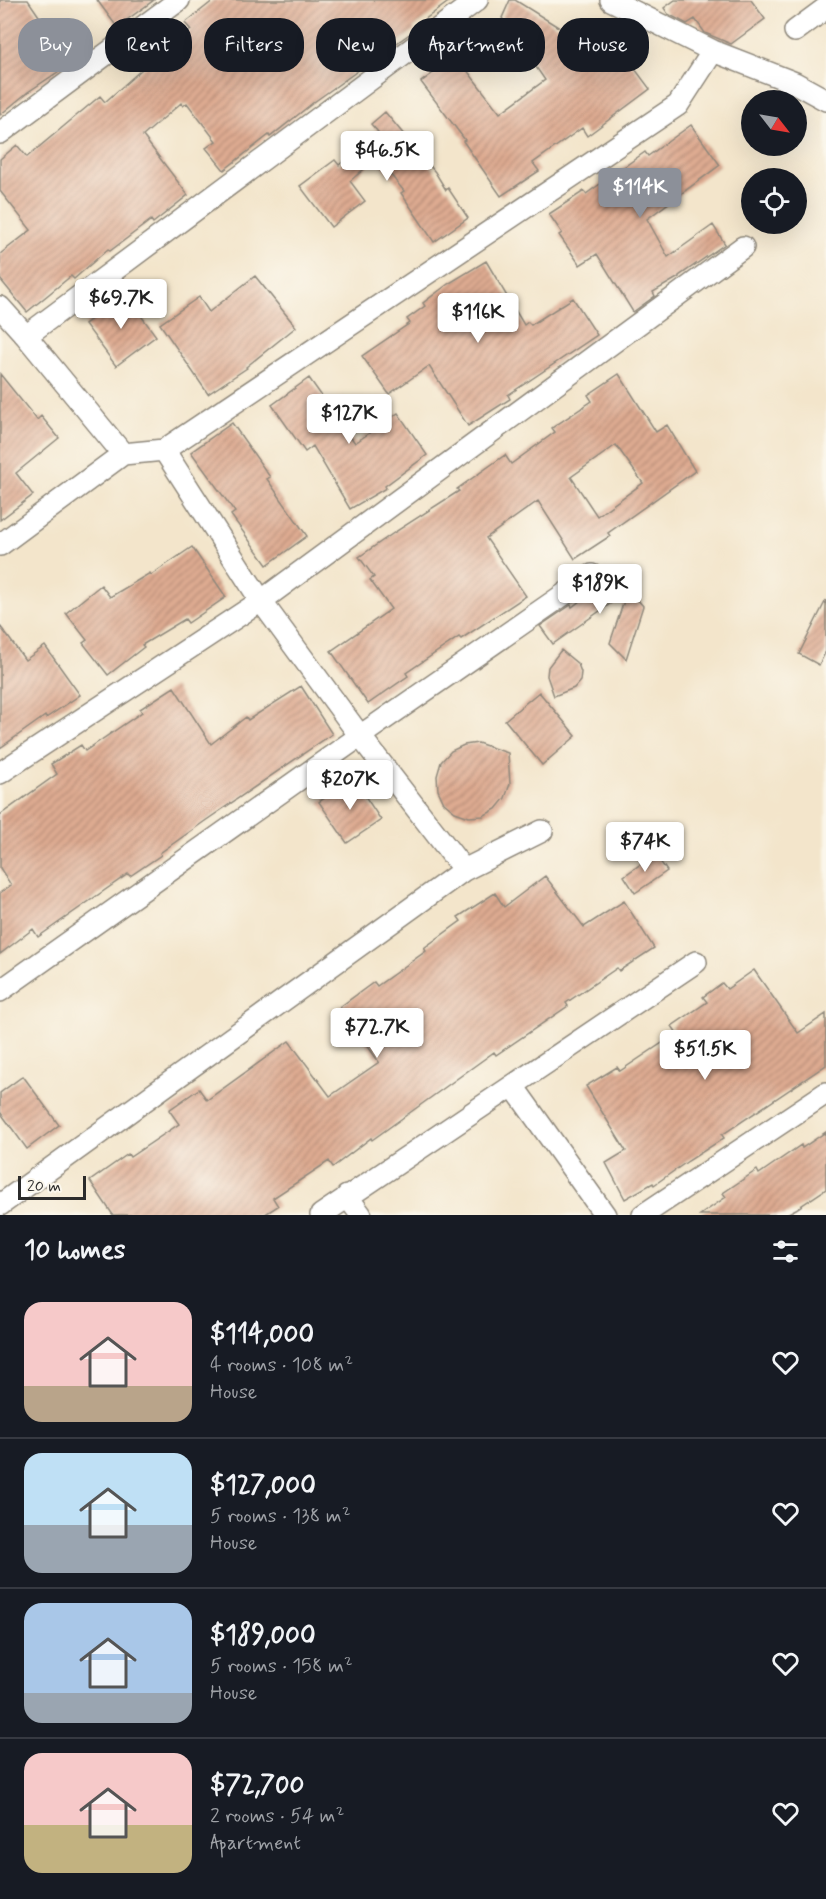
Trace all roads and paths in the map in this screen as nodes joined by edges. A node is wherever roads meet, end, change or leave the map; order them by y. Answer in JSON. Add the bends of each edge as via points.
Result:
{"nodes":[{"id":1,"x":179,"y":0,"type":"edge"},
{"id":2,"x":477,"y":0,"type":"edge"},
{"id":3,"x":611,"y":0,"type":"edge"},
{"id":4,"x":826,"y":8,"type":"edge"},
{"id":5,"x":795,"y":31,"type":"dead end"},
{"id":6,"x":712,"y":51,"type":"junction"},
{"id":7,"x":826,"y":100,"type":"edge"},
{"id":8,"x":0,"y":132,"type":"edge"},
{"id":9,"x":743,"y":247,"type":"dead end"},
{"id":10,"x":0,"y":308,"type":"edge"},
{"id":11,"x":26,"y":336,"type":"junction"},
{"id":12,"x":164,"y":450,"type":"junction"},
{"id":13,"x":123,"y":454,"type":"junction"},
{"id":14,"x":0,"y":545,"type":"edge"},
{"id":15,"x":592,"y":575,"type":"dead end"},
{"id":16,"x":261,"y":601,"type":"junction"},
{"id":17,"x":360,"y":736,"type":"junction"},
{"id":18,"x":0,"y":773,"type":"edge"},
{"id":19,"x":542,"y":831,"type":"dead end"},
{"id":20,"x":464,"y":870,"type":"junction"},
{"id":21,"x":696,"y":962,"type":"dead end"},
{"id":22,"x":0,"y":992,"type":"edge"},
{"id":23,"x":513,"y":1086,"type":"junction"},
{"id":24,"x":826,"y":1093,"type":"edge"},
{"id":25,"x":347,"y":1196,"type":"junction"},
{"id":26,"x":0,"y":1205,"type":"edge"},
{"id":27,"x":321,"y":1215,"type":"edge"},
{"id":28,"x":362,"y":1215,"type":"edge"},
{"id":29,"x":605,"y":1215,"type":"edge"},
{"id":30,"x":644,"y":1215,"type":"edge"}],
"edges":[{"from":1,"to":8,"type":"street"},
{"from":2,"to":11,"type":"street"},
{"from":3,"to":6,"type":"street"},
{"from":4,"to":5,"type":"street"},
{"from":6,"to":7,"type":"street","via":[[795,83]]},
{"from":6,"to":12,"type":"street","via":[[678,105]]},
{"from":9,"to":16,"type":"street"},
{"from":10,"to":11,"type":"street"},
{"from":11,"to":13,"type":"street"},
{"from":12,"to":13,"type":"street"},
{"from":12,"to":16,"type":"street"},
{"from":13,"to":14,"type":"street"},
{"from":15,"to":17,"type":"street"},
{"from":16,"to":17,"type":"street"},
{"from":16,"to":18,"type":"street"},
{"from":17,"to":20,"type":"street"},
{"from":17,"to":22,"type":"street"},
{"from":19,"to":20,"type":"street"},
{"from":20,"to":26,"type":"street"},
{"from":21,"to":23,"type":"street"},
{"from":23,"to":25,"type":"street"},
{"from":23,"to":29,"type":"street"},
{"from":24,"to":30,"type":"street"},
{"from":25,"to":27,"type":"street"},
{"from":25,"to":28,"type":"street"}]}
